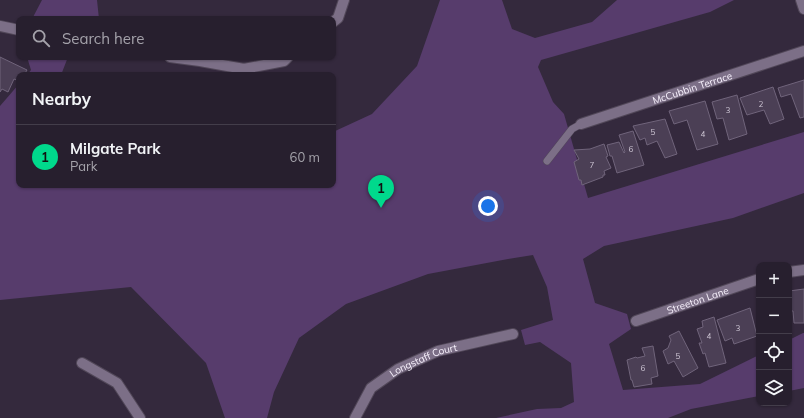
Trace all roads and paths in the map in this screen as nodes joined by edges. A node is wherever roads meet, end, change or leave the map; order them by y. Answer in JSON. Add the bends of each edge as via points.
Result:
{"nodes":[{"id":1,"x":344,"y":0,"type":"edge"},
{"id":2,"x":801,"y":0,"type":"edge"},
{"id":3,"x":804,"y":9,"type":"edge"},
{"id":4,"x":336,"y":20,"type":"edge"},
{"id":5,"x":0,"y":26,"type":"edge"},
{"id":6,"x":16,"y":29,"type":"edge"},
{"id":7,"x":804,"y":51,"type":"edge"},
{"id":8,"x":192,"y":60,"type":"edge"},
{"id":9,"x":285,"y":60,"type":"edge"},
{"id":10,"x":581,"y":124,"type":"joint"},
{"id":11,"x":546,"y":160,"type":"dead end"},
{"id":12,"x":804,"y":270,"type":"edge"},
{"id":13,"x":792,"y":272,"type":"edge"},
{"id":14,"x":756,"y":280,"type":"edge"},
{"id":15,"x":636,"y":321,"type":"dead end"},
{"id":16,"x":513,"y":334,"type":"dead end"},
{"id":17,"x":82,"y":363,"type":"dead end"},
{"id":18,"x":140,"y":418,"type":"edge"},
{"id":19,"x":355,"y":418,"type":"edge"}],
"edges":[{"from":1,"to":4,"type":"street"},
{"from":2,"to":3,"type":"street"},
{"from":5,"to":6,"type":"street"},
{"from":7,"to":10,"type":"street","name":"McCubbin Terrace"},
{"from":8,"to":9,"type":"street","via":[[244,69]]},
{"from":10,"to":11,"type":"lane","via":[[572,129]]},
{"from":12,"to":13,"type":"street"},
{"from":14,"to":15,"type":"street","name":"Streeton Lane"},
{"from":16,"to":19,"type":"street","name":"Longstaff Court","via":[[438,351],[398,369],[370,388]]},
{"from":17,"to":18,"type":"street","via":[[117,383]]}]}
